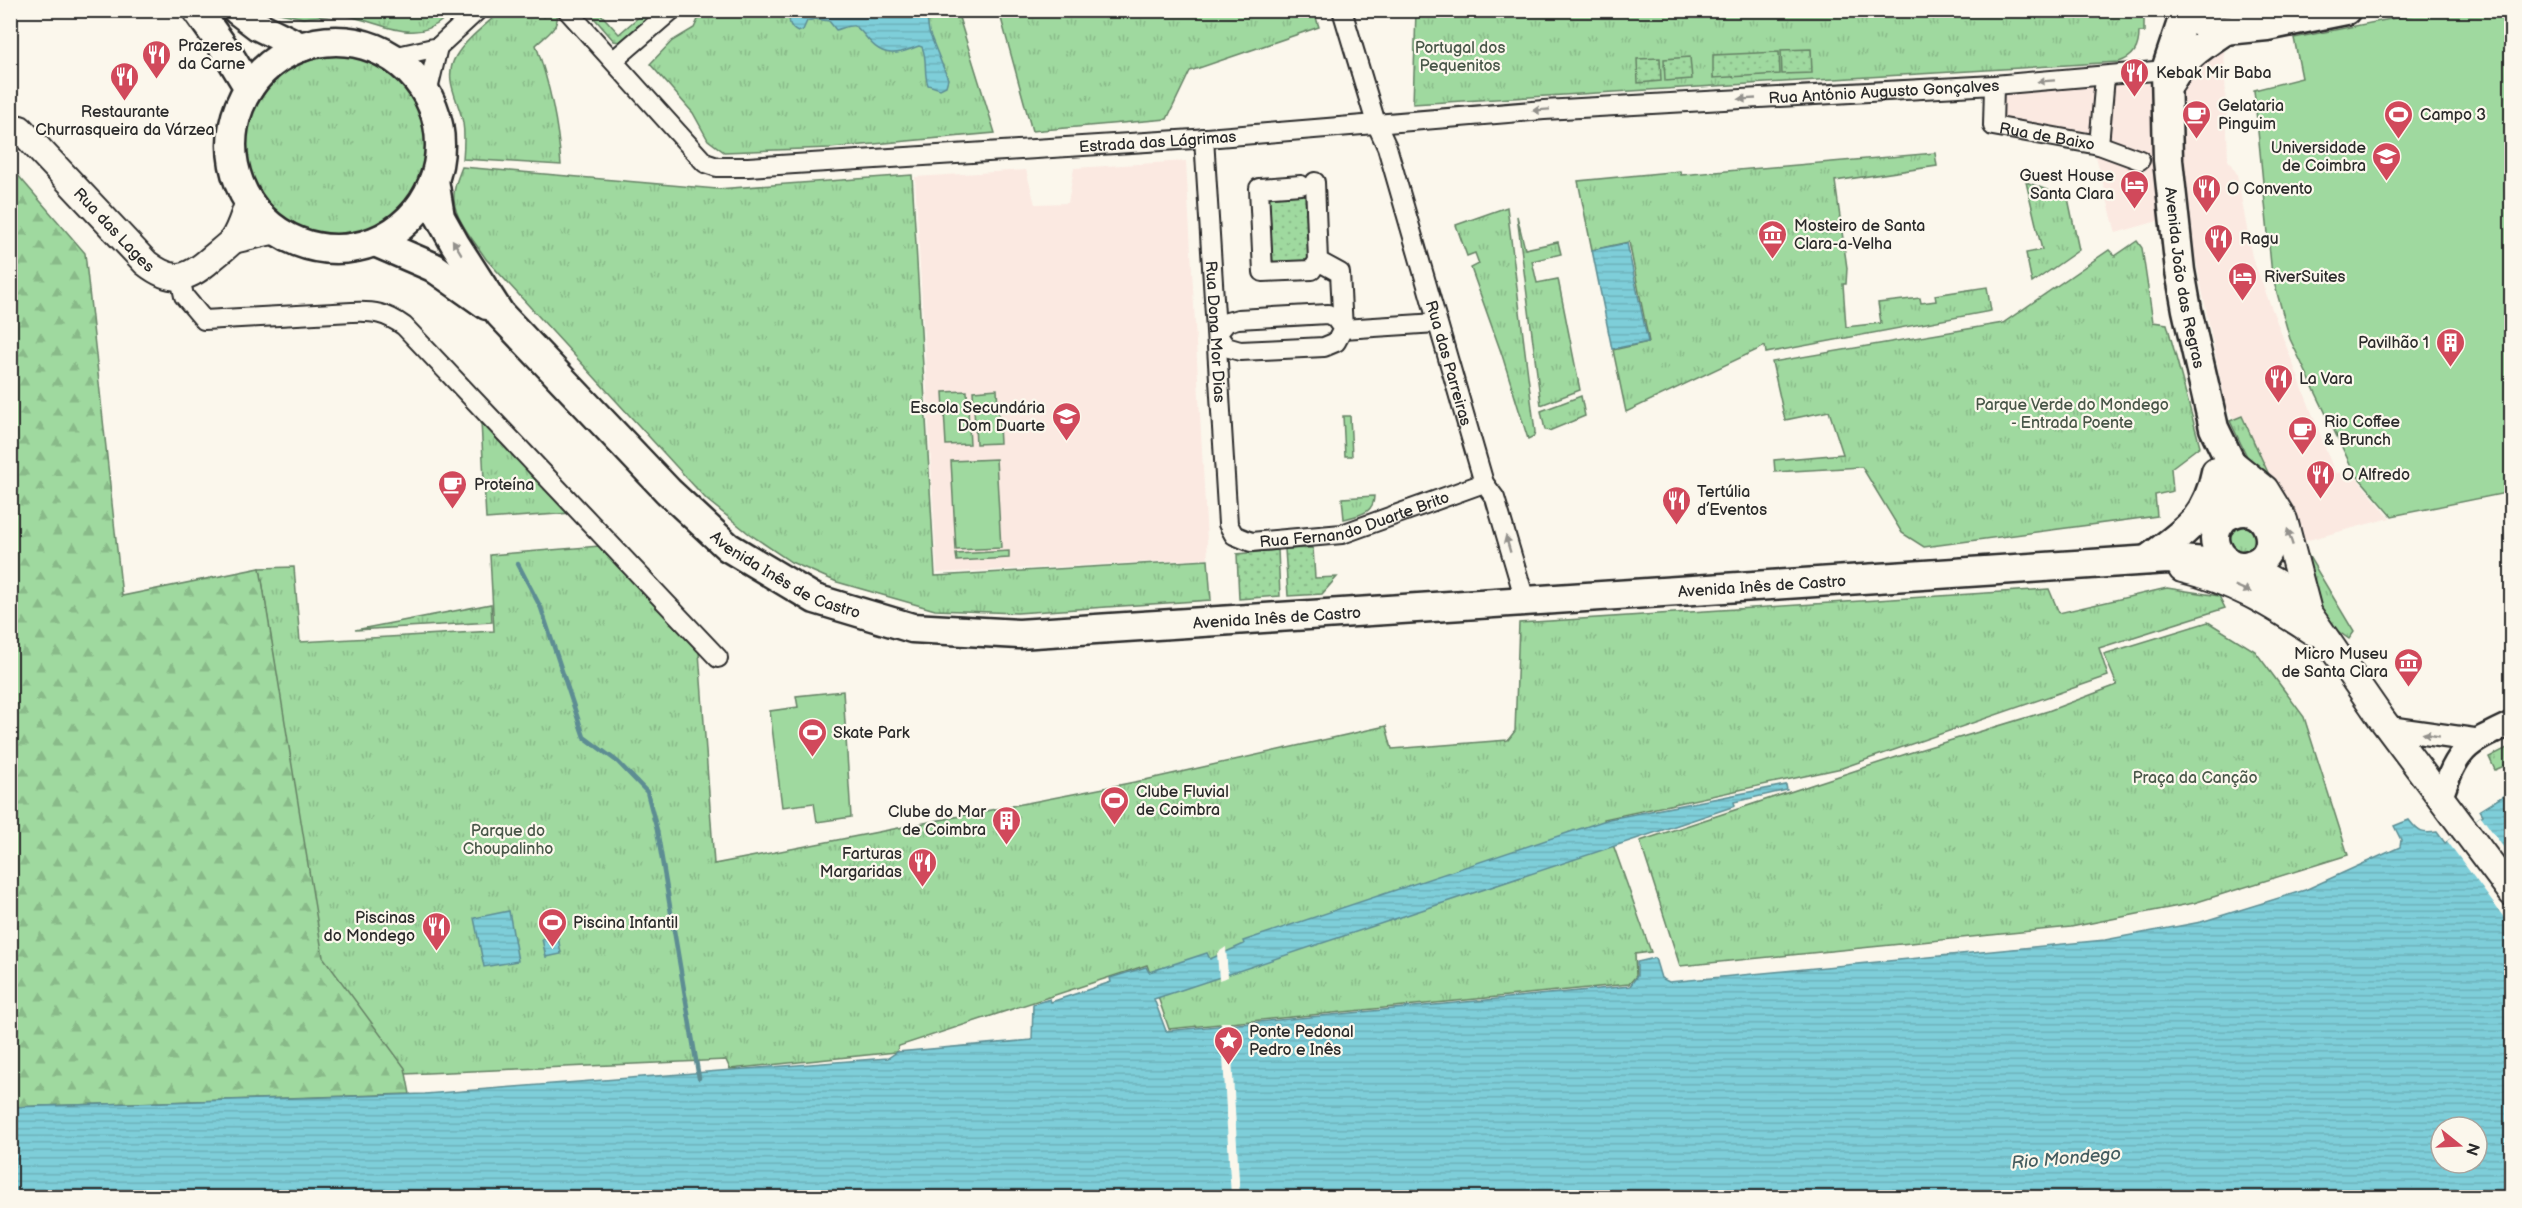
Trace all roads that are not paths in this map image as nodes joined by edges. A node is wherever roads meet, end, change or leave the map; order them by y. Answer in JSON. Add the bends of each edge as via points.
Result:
{"nodes":[{"id":1,"x":197,"y":10,"type":"edge"},
{"id":2,"x":237,"y":10,"type":"edge"},
{"id":3,"x":478,"y":10,"type":"edge"},
{"id":4,"x":567,"y":10,"type":"edge"},
{"id":5,"x":672,"y":10,"type":"edge"},
{"id":6,"x":1342,"y":10,"type":"edge"},
{"id":7,"x":2186,"y":10,"type":"edge"},
{"id":8,"x":2192,"y":10,"type":"edge"},
{"id":9,"x":2258,"y":10,"type":"edge"},
{"id":10,"x":2346,"y":10,"type":"edge"},
{"id":11,"x":2231,"y":30,"type":"junction"},
{"id":12,"x":301,"y":47,"type":"junction"},
{"id":13,"x":438,"y":47,"type":"junction"},
{"id":14,"x":393,"y":57,"type":"junction"},
{"id":15,"x":614,"y":60,"type":"junction"},
{"id":16,"x":2105,"y":77,"type":"junction"},
{"id":17,"x":2167,"y":78,"type":"junction"},
{"id":18,"x":1994,"y":85,"type":"junction"},
{"id":19,"x":249,"y":88,"type":"junction"},
{"id":20,"x":427,"y":93,"type":"junction"},
{"id":21,"x":1599,"y":107,"type":"joint"},
{"id":22,"x":1376,"y":123,"type":"junction"},
{"id":23,"x":10,"y":128,"type":"edge"},
{"id":24,"x":1204,"y":138,"type":"junction"},
{"id":25,"x":2099,"y":145,"type":"junction"},
{"id":26,"x":2140,"y":160,"type":"dead end"},
{"id":27,"x":434,"y":180,"type":"junction"},
{"id":28,"x":249,"y":202,"type":"junction"},
{"id":29,"x":276,"y":230,"type":"junction"},
{"id":30,"x":233,"y":240,"type":"junction"},
{"id":31,"x":375,"y":242,"type":"junction"},
{"id":32,"x":1318,"y":261,"type":"junction"},
{"id":33,"x":180,"y":278,"type":"junction"},
{"id":34,"x":500,"y":314,"type":"junction"},
{"id":35,"x":1437,"y":323,"type":"junction"},
{"id":36,"x":1343,"y":329,"type":"junction"},
{"id":37,"x":1217,"y":334,"type":"junction"},
{"id":38,"x":2214,"y":428,"type":"junction"},
{"id":39,"x":2230,"y":461,"type":"junction"},
{"id":40,"x":1484,"y":483,"type":"junction"},
{"id":41,"x":1228,"y":524,"type":"joint"},
{"id":42,"x":2219,"y":526,"type":"junction"},
{"id":43,"x":2267,"y":532,"type":"junction"},
{"id":44,"x":2157,"y":559,"type":"junction"},
{"id":45,"x":2239,"y":565,"type":"junction"},
{"id":46,"x":2286,"y":588,"type":"junction"},
{"id":47,"x":1525,"y":600,"type":"junction"},
{"id":48,"x":2309,"y":614,"type":"junction"},
{"id":49,"x":2326,"y":640,"type":"junction"},
{"id":50,"x":718,"y":658,"type":"dead end"},
{"id":51,"x":2511,"y":723,"type":"edge"},
{"id":52,"x":2389,"y":728,"type":"junction"},
{"id":53,"x":2474,"y":741,"type":"junction"},
{"id":54,"x":2441,"y":798,"type":"junction"},
{"id":55,"x":2511,"y":893,"type":"edge"}],
"edges":[{"from":1,"to":19,"type":"main road"},
{"from":2,"to":12,"type":"main road","via":[[258,26]]},
{"from":3,"to":13,"type":"street"},
{"from":4,"to":15,"type":"street"},
{"from":5,"to":15,"type":"street"},
{"from":6,"to":22,"type":"street","name":"Rua das Parreiras"},
{"from":7,"to":17,"type":"main road","name":"Avenida João das Regras"},
{"from":8,"to":11,"type":"main road","via":[[2213,29]]},
{"from":9,"to":11,"type":"main road","via":[[2247,24]]},
{"from":10,"to":11,"type":"main road"},
{"from":11,"to":17,"type":"main road","via":[[2199,47]]},
{"from":12,"to":14,"type":"main road","via":[[321,42],[359,43]]},
{"from":12,"to":19,"type":"main road","via":[[272,63]]},
{"from":13,"to":14,"type":"street"},
{"from":13,"to":20,"type":"street"},
{"from":14,"to":20,"type":"main road"},
{"from":15,"to":24,"type":"street","name":"Estrada das Lágrimas","via":[[705,163],[717,167]]},
{"from":16,"to":17,"type":"street","name":"Rua António Augusto Gonçalves"},
{"from":16,"to":18,"type":"street","name":"Rua António Augusto Gonçalves","one_way":true},
{"from":16,"to":25,"type":"street"},
{"from":17,"to":38,"type":"main road","name":"Avenida João das Regras","via":[[2168,160],[2180,271]]},
{"from":18,"to":21,"type":"street","name":"Rua António Augusto Gonçalves","one_way":true},
{"from":18,"to":25,"type":"street","name":"Rua de Baixo","via":[[1993,126]]},
{"from":19,"to":28,"type":"main road","via":[[232,137],[236,171]]},
{"from":20,"to":27,"type":"main road","via":[[438,126],[440,151]]},
{"from":21,"to":22,"type":"street","name":"Estrada das Lágrimas","one_way":true},
{"from":22,"to":24,"type":"street","name":"Estrada das Lágrimas"},
{"from":22,"to":35,"type":"street","name":"Rua das Parreiras","via":[[1387,147]]},
{"from":23,"to":33,"type":"main road","name":"Rua das Lages","via":[[20,129],[146,263],[162,274]]},
{"from":24,"to":37,"type":"street","name":"Rua Dona Mor Dias"},
{"from":25,"to":26,"type":"street","name":"Rua de Baixo"},
{"from":27,"to":31,"type":"main road","via":[[411,217]]},
{"from":34,"to":27,"type":"main road","name":"Avenida Inês de Castro","one_way":true,"via":[[440,216]]},
{"from":28,"to":29,"type":"main road"},
{"from":28,"to":30,"type":"main road"},
{"from":29,"to":30,"type":"main road"},
{"from":29,"to":31,"type":"main road","via":[[294,240],[324,248]]},
{"from":30,"to":33,"type":"main road","via":[[195,272]]},
{"from":31,"to":34,"type":"main road","name":"Avenida Inês de Castro","via":[[433,267]]},
{"from":32,"to":32,"type":"street","via":[[1308,184],[1259,188],[1263,273],[1312,270]]},
{"from":32,"to":36,"type":"street","via":[[1340,273]]},
{"from":33,"to":50,"type":"street","via":[[184,296],[204,320],[376,311],[390,315]]},
{"from":34,"to":47,"type":"main road","name":"Avenida Inês de Castro","via":[[668,491],[728,547],[815,599],[912,628],[1019,634]]},
{"from":35,"to":36,"type":"street"},
{"from":35,"to":40,"type":"street","name":"Rua das Parreiras"},
{"from":36,"to":37,"type":"street","via":[[1328,314],[1239,319],[1227,322]]},
{"from":36,"to":37,"type":"street","via":[[1336,342],[1324,347],[1240,351],[1226,347]]},
{"from":37,"to":41,"type":"street","name":"Rua Dona Mor Dias"},
{"from":38,"to":39,"type":"main road","name":"Avenida João das Regras"},
{"from":38,"to":44,"type":"main road","via":[[2216,471],[2212,495],[2200,516]]},
{"from":39,"to":42,"type":"main road"},
{"from":39,"to":43,"type":"main road","name":"Avenida João das Regras"},
{"from":48,"to":39,"type":"main road","one_way":true,"via":[[2284,520],[2265,489]]},
{"from":40,"to":41,"type":"street","name":"Rua Fernando Duarte Brito","via":[[1341,534],[1251,542],[1234,535]]},
{"from":47,"to":40,"type":"street","name":"Rua das Parreiras","one_way":true,"via":[[1495,498]]},
{"from":42,"to":43,"type":"main road","via":[[2233,512],[2244,510],[2255,513]]},
{"from":42,"to":44,"type":"main road","name":"Avenida Inês de Castro"},
{"from":42,"to":45,"type":"main road","via":[[2219,552]]},
{"from":43,"to":45,"type":"main road","via":[[2262,558]]},
{"from":43,"to":46,"type":"main road","name":"Avenida João das Regras"},
{"from":44,"to":45,"type":"main road","name":"Avenida Inês de Castro"},
{"from":44,"to":47,"type":"main road","name":"Avenida Inês de Castro"},
{"from":44,"to":49,"type":"main road","one_way":true,"via":[[2254,594]]},
{"from":45,"to":46,"type":"main road","name":"Avenida João das Regras"},
{"from":46,"to":48,"type":"main road","name":"Avenida João das Regras"},
{"from":48,"to":49,"type":"main road","name":"Avenida João das Regras"},
{"from":49,"to":52,"type":"main road","name":"Avenida João das Regras"},
{"from":51,"to":53,"type":"street"},
{"from":53,"to":52,"type":"street","one_way":true},
{"from":52,"to":54,"type":"main road","name":"Avenida João das Regras"},
{"from":53,"to":54,"type":"street","via":[[2452,764]]},
{"from":54,"to":55,"type":"main road","name":"Avenida João das Regras"}]}
